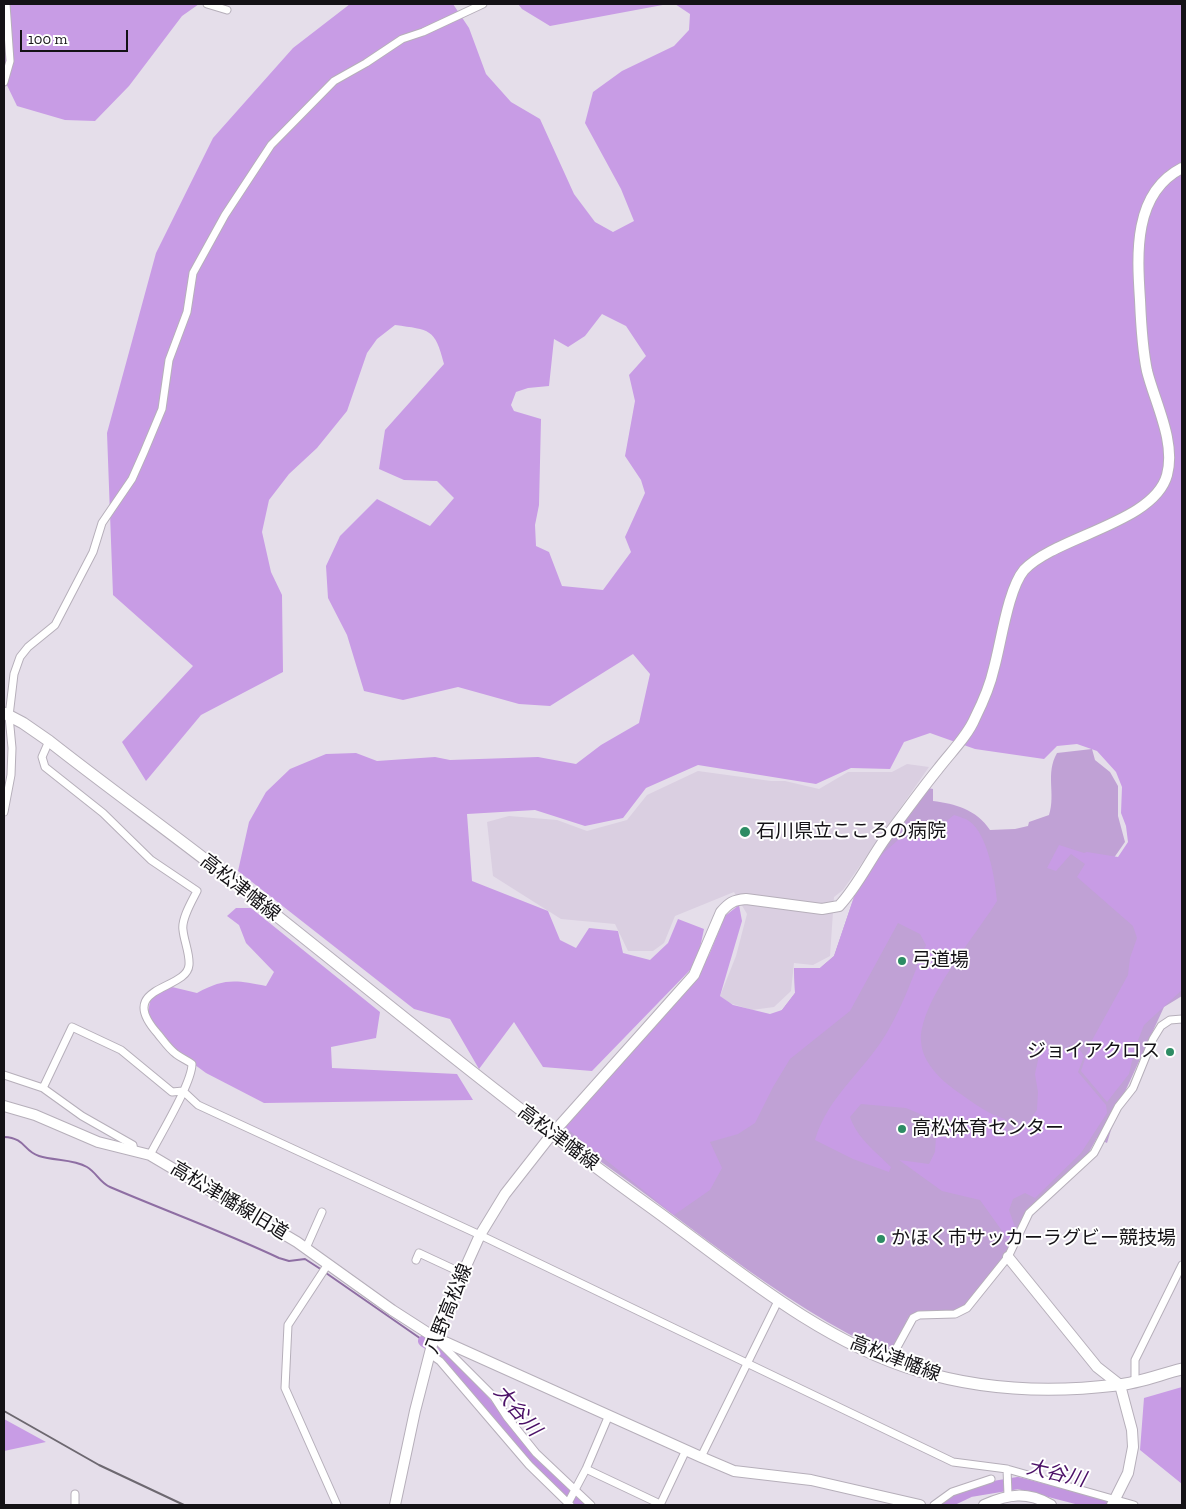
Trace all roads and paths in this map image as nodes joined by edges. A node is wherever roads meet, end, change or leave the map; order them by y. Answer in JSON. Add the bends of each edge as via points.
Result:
{"nodes":[{"id":1,"x":6,"y":4,"type":"edge"},
{"id":2,"x":207,"y":4,"type":"edge"},
{"id":3,"x":483,"y":4,"type":"edge"},
{"id":4,"x":227,"y":10,"type":"dead end"},
{"id":5,"x":4,"y":82,"type":"edge"},
{"id":6,"x":1182,"y":168,"type":"edge"},
{"id":7,"x":6,"y":715,"type":"edge"},
{"id":8,"x":49,"y":742,"type":"junction"},
{"id":9,"x":4,"y":812,"type":"edge"},
{"id":10,"x":1182,"y":1019,"type":"edge"},
{"id":11,"x":4,"y":1075,"type":"edge"},
{"id":12,"x":43,"y":1088,"type":"junction"},
{"id":13,"x":183,"y":1091,"type":"junction"},
{"id":14,"x":4,"y":1106,"type":"edge"},
{"id":15,"x":552,"y":1134,"type":"junction"},
{"id":16,"x":134,"y":1151,"type":"junction"},
{"id":17,"x":150,"y":1155,"type":"junction"},
{"id":18,"x":322,"y":1212,"type":"dead end"},
{"id":19,"x":480,"y":1235,"type":"junction"},
{"id":20,"x":306,"y":1248,"type":"junction"},
{"id":21,"x":1008,"y":1257,"type":"junction"},
{"id":22,"x":416,"y":1260,"type":"dead end"},
{"id":23,"x":1182,"y":1265,"type":"edge"},
{"id":24,"x":327,"y":1266,"type":"junction"},
{"id":25,"x":462,"y":1273,"type":"junction"},
{"id":26,"x":779,"y":1299,"type":"junction"},
{"id":27,"x":432,"y":1345,"type":"junction"},
{"id":28,"x":890,"y":1360,"type":"junction"},
{"id":29,"x":748,"y":1364,"type":"junction"},
{"id":30,"x":1182,"y":1369,"type":"edge"},
{"id":31,"x":1134,"y":1381,"type":"junction"},
{"id":32,"x":1120,"y":1385,"type":"junction"},
{"id":33,"x":609,"y":1415,"type":"junction"},
{"id":34,"x":686,"y":1450,"type":"junction"},
{"id":35,"x":701,"y":1457,"type":"junction"},
{"id":36,"x":586,"y":1469,"type":"junction"},
{"id":37,"x":1007,"y":1471,"type":"junction"},
{"id":38,"x":991,"y":1479,"type":"dead end"},
{"id":39,"x":574,"y":1492,"type":"junction"},
{"id":40,"x":1008,"y":1492,"type":"junction"},
{"id":41,"x":75,"y":1494,"type":"dead end"},
{"id":42,"x":1114,"y":1502,"type":"edge"},
{"id":43,"x":570,"y":1503,"type":"edge"},
{"id":44,"x":75,"y":1505,"type":"edge"},
{"id":45,"x":337,"y":1505,"type":"edge"},
{"id":46,"x":395,"y":1505,"type":"edge"},
{"id":47,"x":591,"y":1505,"type":"edge"},
{"id":48,"x":660,"y":1505,"type":"edge"},
{"id":49,"x":920,"y":1505,"type":"edge"},
{"id":50,"x":934,"y":1505,"type":"edge"},
{"id":51,"x":984,"y":1505,"type":"edge"},
{"id":52,"x":1050,"y":1505,"type":"edge"},
{"id":53,"x":1134,"y":1505,"type":"edge"}],
"edges":[{"from":1,"to":5,"type":"street","via":[[10,61]]},
{"from":2,"to":4,"type":"street"},
{"from":3,"to":7,"type":"street","via":[[402,39],[334,81],[271,145],[225,215],[193,273],[187,312],[169,360],[162,408],[144,452],[132,479],[102,523],[93,552],[56,625],[20,657]]},
{"from":6,"to":15,"type":"street","name":"八野高松線","via":[[1164,180],[1147,206],[1138,241],[1144,354],[1169,455],[1167,476],[1160,488],[1147,502],[1124,516],[1052,551],[1022,572],[988,688],[974,722],[838,906],[822,909],[746,899],[728,904],[721,912],[694,975]]},
{"from":7,"to":8,"type":"main road","name":"高松津幡線"},
{"from":7,"to":9,"type":"street","via":[[12,748]]},
{"from":8,"to":13,"type":"street","via":[[42,757],[45,767],[103,813],[151,860],[197,891],[182,928],[189,964],[186,973],[151,994],[145,1014],[149,1024],[176,1054],[192,1064]]},
{"from":8,"to":15,"type":"main road","name":"高松津幡線","via":[[245,890]]},
{"from":10,"to":21,"type":"street","via":[[1170,1020],[1161,1026],[1133,1088],[1118,1107],[1094,1153],[1029,1213]]},
{"from":11,"to":12,"type":"street"},
{"from":12,"to":13,"type":"street","via":[[72,1026],[121,1050],[172,1092]]},
{"from":12,"to":16,"type":"street","via":[[82,1116],[133,1145]]},
{"from":13,"to":17,"type":"street"},
{"from":13,"to":19,"type":"street","via":[[198,1105]]},
{"from":14,"to":16,"type":"street","name":"高松津幡線旧道","via":[[35,1115],[98,1142]]},
{"from":15,"to":19,"type":"street","name":"八野高松線","via":[[505,1194]]},
{"from":15,"to":26,"type":"main road","name":"高松津幡線"},
{"from":16,"to":17,"type":"street","name":"高松津幡線旧道"},
{"from":17,"to":20,"type":"street","name":"高松津幡線旧道"},
{"from":18,"to":20,"type":"street"},
{"from":19,"to":25,"type":"street","name":"八野高松線"},
{"from":19,"to":29,"type":"street"},
{"from":20,"to":24,"type":"street","name":"高松津幡線旧道"},
{"from":21,"to":28,"type":"street","via":[[961,1312],[913,1318]]},
{"from":21,"to":32,"type":"street","via":[[1097,1368]]},
{"from":22,"to":25,"type":"street","via":[[419,1253]]},
{"from":23,"to":31,"type":"street","via":[[1135,1360]]},
{"from":24,"to":27,"type":"street","name":"高松津幡線旧道","via":[[385,1306]]},
{"from":24,"to":45,"type":"street","via":[[288,1325],[285,1388]]},
{"from":25,"to":27,"type":"street","name":"八野高松線"},
{"from":26,"to":28,"type":"main road","name":"高松津幡線","via":[[827,1330]]},
{"from":26,"to":29,"type":"street"},
{"from":27,"to":33,"type":"street","name":"高松津幡線旧道"},
{"from":27,"to":39,"type":"street","via":[[478,1378],[536,1453]]},
{"from":27,"to":43,"type":"street","via":[[440,1360],[529,1465]]},
{"from":27,"to":46,"type":"street","name":"八野高松線"},
{"from":28,"to":32,"type":"main road","name":"高松津幡線","via":[[947,1379],[982,1385],[1059,1388]]},
{"from":29,"to":35,"type":"street"},
{"from":29,"to":37,"type":"street","via":[[952,1462]]},
{"from":30,"to":31,"type":"main road","name":"高松津幡線"},
{"from":31,"to":32,"type":"main road","name":"高松津幡線"},
{"from":32,"to":42,"type":"street","via":[[1133,1446],[1128,1473]]},
{"from":33,"to":34,"type":"street","name":"高松津幡線旧道"},
{"from":33,"to":36,"type":"street"},
{"from":34,"to":35,"type":"street","name":"高松津幡線旧道"},
{"from":34,"to":48,"type":"street"},
{"from":35,"to":49,"type":"street","name":"高松津幡線旧道","via":[[734,1470],[811,1480]]},
{"from":36,"to":39,"type":"street"},
{"from":36,"to":48,"type":"street"},
{"from":37,"to":40,"type":"street"},
{"from":37,"to":42,"type":"street"},
{"from":38,"to":50,"type":"street","via":[[952,1492]]},
{"from":39,"to":43,"type":"street"},
{"from":39,"to":47,"type":"street"},
{"from":40,"to":51,"type":"street"},
{"from":40,"to":52,"type":"street","via":[[1034,1497]]},
{"from":41,"to":44,"type":"street"},
{"from":42,"to":53,"type":"street"}]}
